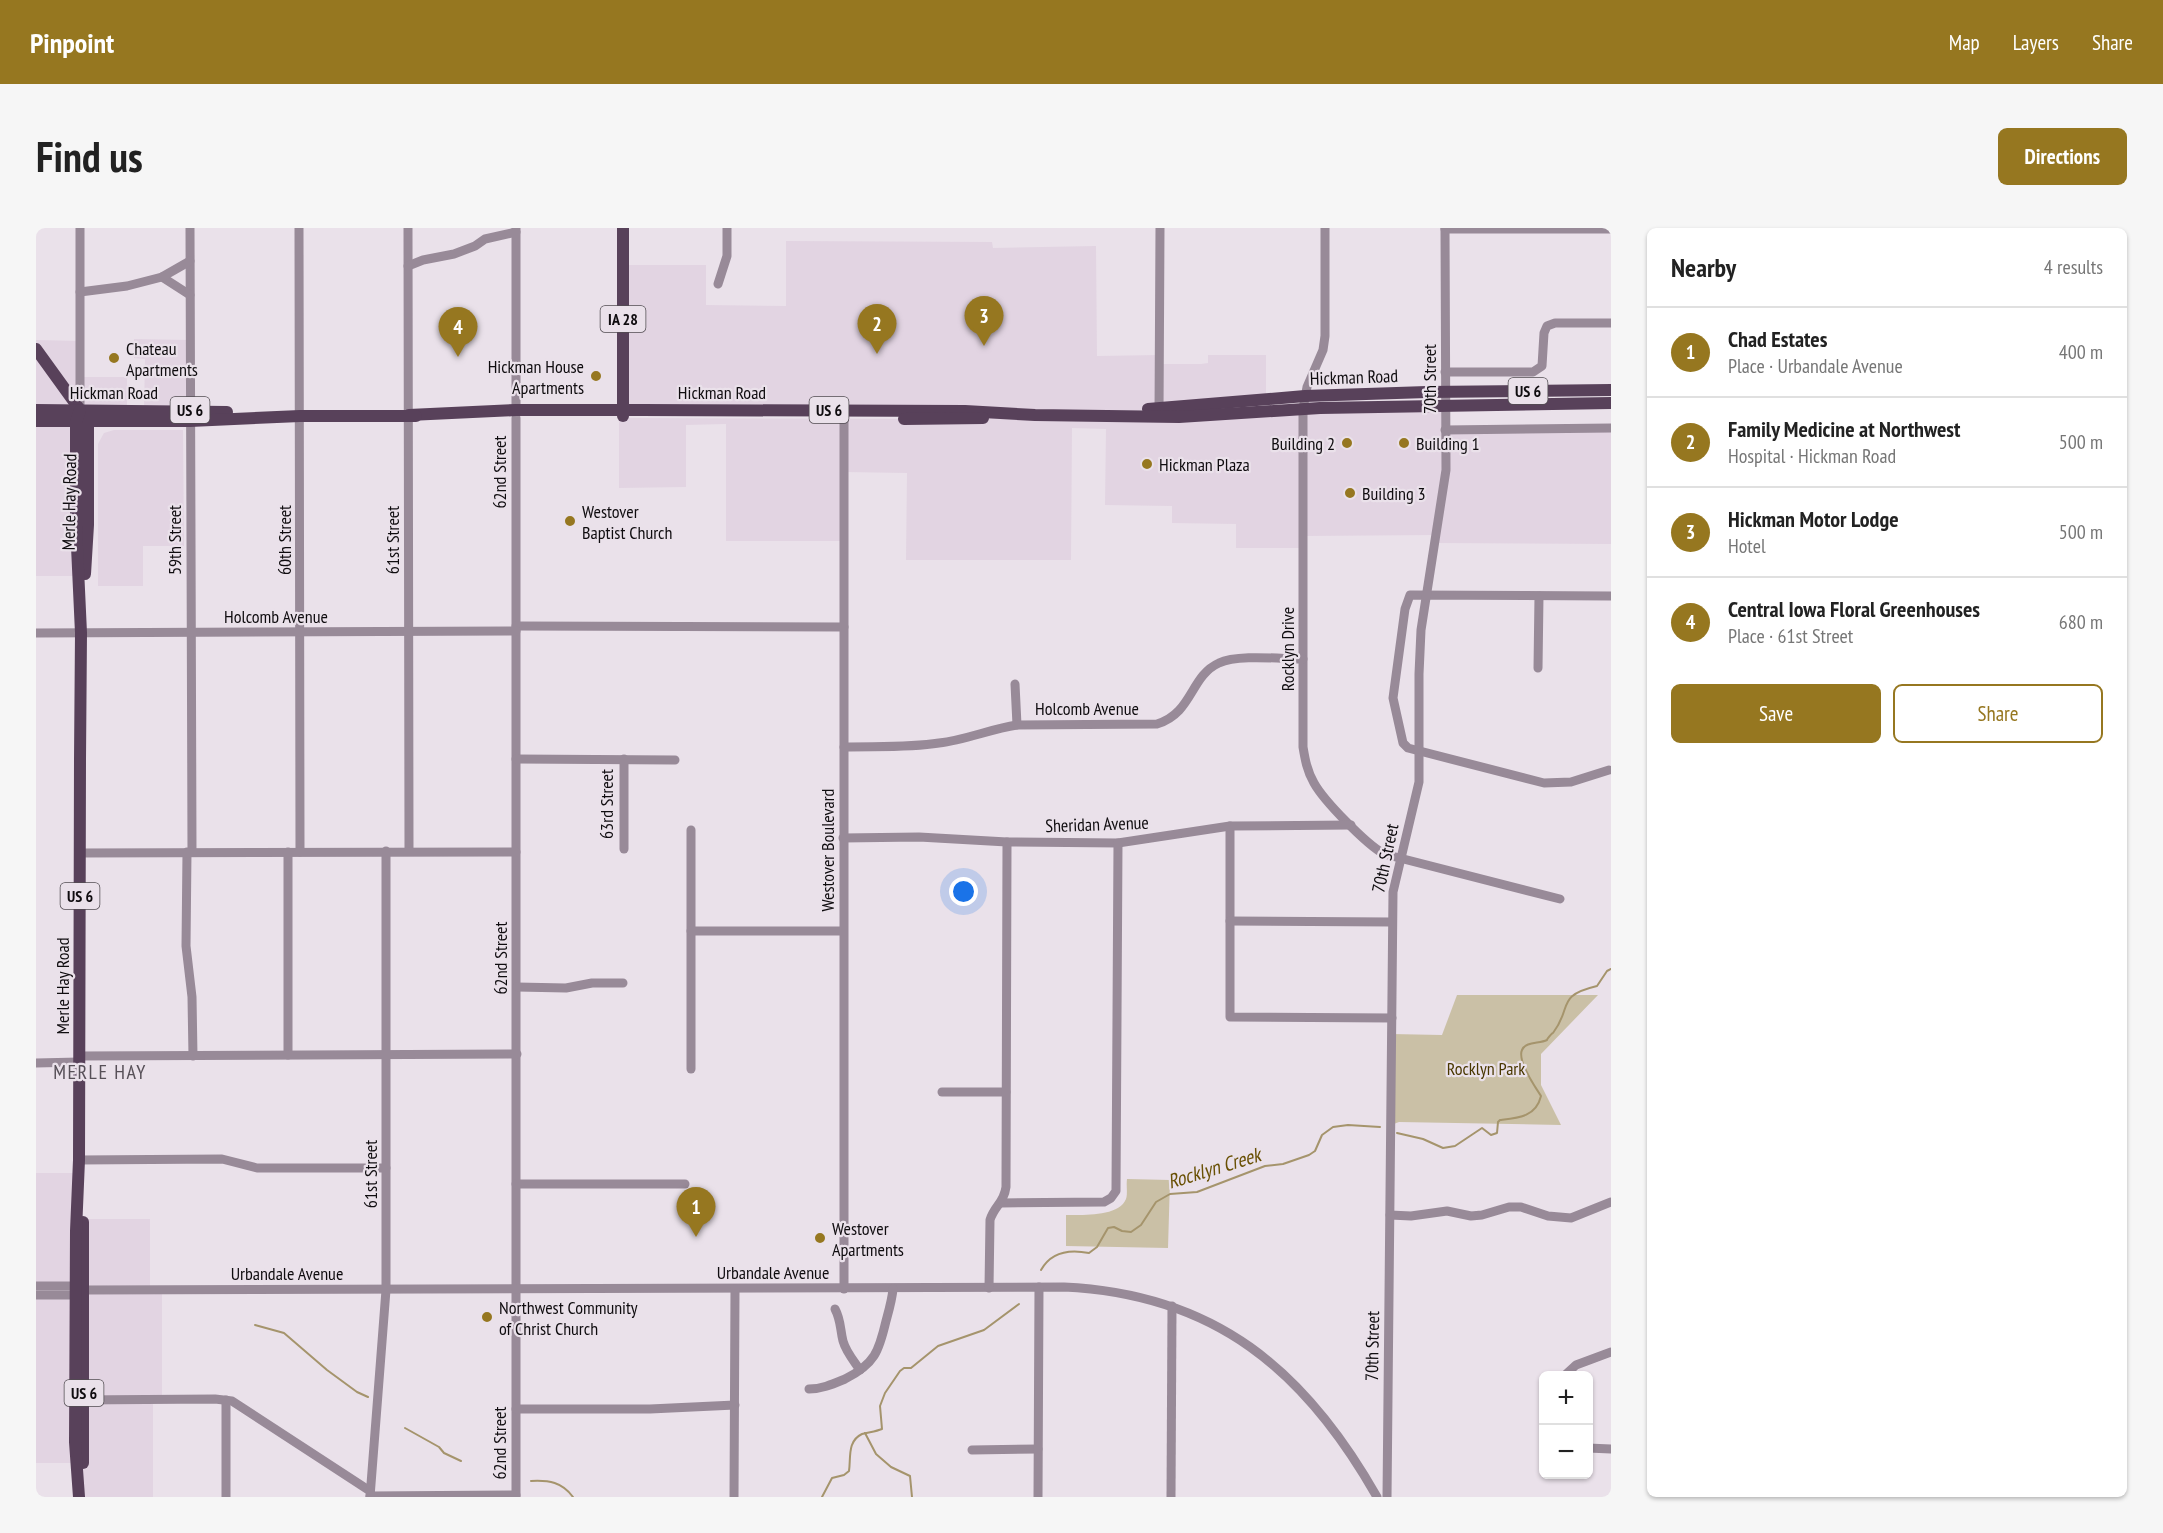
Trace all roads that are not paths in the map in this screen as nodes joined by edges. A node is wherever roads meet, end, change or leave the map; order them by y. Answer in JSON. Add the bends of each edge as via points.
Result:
{"nodes":[{"id":1,"x":80,"y":228,"type":"edge"},
{"id":2,"x":190,"y":228,"type":"edge"},
{"id":3,"x":299,"y":228,"type":"edge"},
{"id":4,"x":408,"y":228,"type":"edge"},
{"id":5,"x":622,"y":228,"type":"edge"},
{"id":6,"x":727,"y":228,"type":"edge"},
{"id":7,"x":1160,"y":228,"type":"edge"},
{"id":8,"x":1325,"y":228,"type":"edge"},
{"id":9,"x":1445,"y":228,"type":"edge"},
{"id":10,"x":1611,"y":229,"type":"edge"},
{"id":11,"x":516,"y":230,"type":"edge"},
{"id":12,"x":190,"y":261,"type":"junction"},
{"id":13,"x":408,"y":266,"type":"junction"},
{"id":14,"x":162,"y":276,"type":"junction"},
{"id":15,"x":718,"y":284,"type":"dead end"},
{"id":16,"x":80,"y":292,"type":"junction"},
{"id":17,"x":190,"y":296,"type":"junction"},
{"id":18,"x":1611,"y":323,"type":"edge"},
{"id":19,"x":36,"y":349,"type":"edge"},
{"id":20,"x":1445,"y":372,"type":"junction"},
{"id":21,"x":1611,"y":390,"type":"edge"},
{"id":22,"x":1445,"y":392,"type":"junction"},
{"id":23,"x":1304,"y":403,"type":"junction"},
{"id":24,"x":1611,"y":403,"type":"edge"},
{"id":25,"x":1445,"y":405,"type":"junction"},
{"id":26,"x":36,"y":410,"type":"edge"},
{"id":27,"x":1159,"y":412,"type":"junction"},
{"id":28,"x":516,"y":414,"type":"junction"},
{"id":29,"x":623,"y":414,"type":"junction"},
{"id":30,"x":844,"y":414,"type":"junction"},
{"id":31,"x":190,"y":415,"type":"junction"},
{"id":32,"x":300,"y":416,"type":"junction"},
{"id":33,"x":409,"y":416,"type":"junction"},
{"id":34,"x":82,"y":418,"type":"junction"},
{"id":35,"x":111,"y":421,"type":"junction"},
{"id":36,"x":36,"y":422,"type":"edge"},
{"id":37,"x":1611,"y":428,"type":"edge"},
{"id":38,"x":1446,"y":430,"type":"junction"},
{"id":39,"x":88,"y":454,"type":"junction"},
{"id":40,"x":1428,"y":595,"type":"junction"},
{"id":41,"x":1539,"y":596,"type":"junction"},
{"id":42,"x":1611,"y":596,"type":"edge"},
{"id":43,"x":844,"y":627,"type":"junction"},
{"id":44,"x":516,"y":629,"type":"junction"},
{"id":45,"x":300,"y":632,"type":"junction"},
{"id":46,"x":409,"y":632,"type":"junction"},
{"id":47,"x":36,"y":633,"type":"edge"},
{"id":48,"x":81,"y":633,"type":"junction"},
{"id":49,"x":191,"y":633,"type":"junction"},
{"id":50,"x":1303,"y":659,"type":"junction"},
{"id":51,"x":1538,"y":668,"type":"dead end"},
{"id":52,"x":1015,"y":684,"type":"dead end"},
{"id":53,"x":1017,"y":725,"type":"junction"},
{"id":54,"x":844,"y":747,"type":"junction"},
{"id":55,"x":1420,"y":751,"type":"junction"},
{"id":56,"x":516,"y":759,"type":"junction"},
{"id":57,"x":624,"y":759,"type":"junction"},
{"id":58,"x":675,"y":760,"type":"dead end"},
{"id":59,"x":1609,"y":770,"type":"dead end"},
{"id":60,"x":1351,"y":825,"type":"junction"},
{"id":61,"x":1230,"y":826,"type":"junction"},
{"id":62,"x":691,"y":830,"type":"dead end"},
{"id":63,"x":843,"y":838,"type":"junction"},
{"id":64,"x":1007,"y":842,"type":"junction"},
{"id":65,"x":1118,"y":843,"type":"junction"},
{"id":66,"x":624,"y":849,"type":"dead end"},
{"id":67,"x":386,"y":851,"type":"junction"},
{"id":68,"x":409,"y":851,"type":"junction"},
{"id":69,"x":189,"y":852,"type":"junction"},
{"id":70,"x":288,"y":852,"type":"junction"},
{"id":71,"x":300,"y":852,"type":"junction"},
{"id":72,"x":516,"y":852,"type":"junction"},
{"id":73,"x":80,"y":853,"type":"junction"},
{"id":74,"x":1400,"y":859,"type":"junction"},
{"id":75,"x":1560,"y":899,"type":"dead end"},
{"id":76,"x":1230,"y":921,"type":"junction"},
{"id":77,"x":1391,"y":922,"type":"junction"},
{"id":78,"x":692,"y":931,"type":"junction"},
{"id":79,"x":843,"y":931,"type":"junction"},
{"id":80,"x":622,"y":983,"type":"dead end"},
{"id":81,"x":517,"y":987,"type":"junction"},
{"id":82,"x":1392,"y":1018,"type":"junction"},
{"id":83,"x":517,"y":1054,"type":"junction"},
{"id":84,"x":288,"y":1055,"type":"junction"},
{"id":85,"x":386,"y":1055,"type":"junction"},
{"id":86,"x":193,"y":1056,"type":"junction"},
{"id":87,"x":79,"y":1059,"type":"junction"},
{"id":88,"x":36,"y":1063,"type":"edge"},
{"id":89,"x":691,"y":1069,"type":"dead end"},
{"id":90,"x":942,"y":1092,"type":"dead end"},
{"id":91,"x":1006,"y":1092,"type":"junction"},
{"id":92,"x":79,"y":1160,"type":"junction"},
{"id":93,"x":386,"y":1168,"type":"junction"},
{"id":94,"x":516,"y":1184,"type":"junction"},
{"id":95,"x":685,"y":1184,"type":"dead end"},
{"id":96,"x":1611,"y":1202,"type":"edge"},
{"id":97,"x":1001,"y":1203,"type":"junction"},
{"id":98,"x":1390,"y":1215,"type":"junction"},
{"id":99,"x":36,"y":1286,"type":"edge"},
{"id":100,"x":1039,"y":1287,"type":"junction"},
{"id":101,"x":893,"y":1288,"type":"junction"},
{"id":102,"x":989,"y":1288,"type":"junction"},
{"id":103,"x":517,"y":1289,"type":"junction"},
{"id":104,"x":735,"y":1289,"type":"junction"},
{"id":105,"x":844,"y":1289,"type":"junction"},
{"id":106,"x":78,"y":1290,"type":"junction"},
{"id":107,"x":386,"y":1290,"type":"junction"},
{"id":108,"x":36,"y":1295,"type":"edge"},
{"id":109,"x":1172,"y":1306,"type":"junction"},
{"id":110,"x":835,"y":1309,"type":"dead end"},
{"id":111,"x":1611,"y":1352,"type":"edge"},
{"id":112,"x":860,"y":1370,"type":"junction"},
{"id":113,"x":1569,"y":1371,"type":"edge"},
{"id":114,"x":809,"y":1389,"type":"dead end"},
{"id":115,"x":80,"y":1400,"type":"junction"},
{"id":116,"x":226,"y":1400,"type":"junction"},
{"id":117,"x":735,"y":1405,"type":"junction"},
{"id":118,"x":516,"y":1409,"type":"junction"},
{"id":119,"x":1593,"y":1448,"type":"edge"},
{"id":120,"x":1038,"y":1449,"type":"junction"},
{"id":121,"x":1611,"y":1449,"type":"edge"},
{"id":122,"x":972,"y":1450,"type":"dead end"},
{"id":123,"x":370,"y":1495,"type":"edge"},
{"id":124,"x":516,"y":1496,"type":"edge"},
{"id":125,"x":79,"y":1497,"type":"edge"},
{"id":126,"x":226,"y":1497,"type":"edge"},
{"id":127,"x":734,"y":1497,"type":"edge"},
{"id":128,"x":1038,"y":1497,"type":"edge"},
{"id":129,"x":1171,"y":1497,"type":"edge"},
{"id":130,"x":1377,"y":1497,"type":"edge"},
{"id":131,"x":1387,"y":1497,"type":"edge"}],
"edges":[{"from":1,"to":16,"type":"street","name":"Merle Hay Road"},
{"from":2,"to":12,"type":"street","name":"59th Street"},
{"from":3,"to":32,"type":"street","name":"60th Street"},
{"from":4,"to":13,"type":"street","name":"61st Street"},
{"from":5,"to":29,"type":"main road","number":"IA 28"},
{"from":6,"to":15,"type":"street","via":[[727,256]]},
{"from":7,"to":27,"type":"street"},
{"from":8,"to":23,"type":"street","via":[[1325,336]]},
{"from":9,"to":10,"type":"street"},
{"from":9,"to":20,"type":"street","name":"70th Street"},
{"from":11,"to":13,"type":"street","via":[[485,239],[454,255]]},
{"from":11,"to":28,"type":"street","name":"62nd Street"},
{"from":12,"to":14,"type":"street"},
{"from":12,"to":17,"type":"street","name":"59th Street"},
{"from":13,"to":33,"type":"street","name":"61st Street"},
{"from":14,"to":16,"type":"street","via":[[127,286]]},
{"from":14,"to":17,"type":"street"},
{"from":16,"to":34,"type":"street","name":"Merle Hay Road"},
{"from":17,"to":31,"type":"street","name":"59th Street"},
{"from":18,"to":20,"type":"street","via":[[1551,323],[1545,328],[1539,370]]},
{"from":19,"to":34,"type":"main road"},
{"from":20,"to":22,"type":"street","name":"70th Street"},
{"from":21,"to":22,"type":"main road","name":"Hickman Road","number":"US 6"},
{"from":22,"to":23,"type":"main road","name":"Hickman Road","number":"US 6"},
{"from":22,"to":25,"type":"street","name":"70th Street"},
{"from":23,"to":25,"type":"main road","name":"Hickman Road","number":"US 6"},
{"from":23,"to":27,"type":"main road","name":"Hickman Road","number":"US 6"},
{"from":23,"to":50,"type":"street","name":"Rocklyn Drive"},
{"from":24,"to":25,"type":"main road","name":"Hickman Road","number":"US 6"},
{"from":25,"to":38,"type":"street","name":"70th Street"},
{"from":26,"to":34,"type":"main road","name":"Hickman Road"},
{"from":27,"to":30,"type":"main road","name":"Hickman Road","number":"US 6"},
{"from":28,"to":29,"type":"main road","name":"Hickman Road","number":"US 6"},
{"from":28,"to":33,"type":"main road","name":"Hickman Road","number":"US 6"},
{"from":28,"to":44,"type":"street","name":"62nd Street"},
{"from":29,"to":30,"type":"main road","name":"Hickman Road","number":"US 6"},
{"from":30,"to":43,"type":"street","name":"Westover Boulevard"},
{"from":31,"to":32,"type":"main road","name":"Hickman Road","number":"US 6"},
{"from":31,"to":34,"type":"main road","name":"Hickman Road","number":"US 6"},
{"from":31,"to":35,"type":"main road","name":"Hickman Road","number":"US 6"},
{"from":31,"to":49,"type":"street","name":"59th Street"},
{"from":32,"to":33,"type":"main road","name":"Hickman Road","number":"US 6"},
{"from":32,"to":45,"type":"street","name":"60th Street"},
{"from":33,"to":46,"type":"street","name":"61st Street"},
{"from":34,"to":35,"type":"main road","name":"Hickman Road"},
{"from":34,"to":36,"type":"main road","name":"Hickman Road"},
{"from":34,"to":39,"type":"main road","name":"Merle Hay Road"},
{"from":34,"to":48,"type":"main road","name":"Merle Hay Road","number":"US 6","via":[[76,525]]},
{"from":35,"to":39,"type":"main road","number":"US 6","via":[[95,430]]},
{"from":37,"to":38,"type":"street"},
{"from":38,"to":40,"type":"street","name":"70th Street","via":[[1444,492]]},
{"from":39,"to":48,"type":"main road","name":"Merle Hay Road","number":"US 6"},
{"from":40,"to":41,"type":"street"},
{"from":40,"to":55,"type":"street","name":"70th Street","via":[[1421,630]]},
{"from":40,"to":55,"type":"street","via":[[1410,595],[1407,600],[1393,698],[1403,742]]},
{"from":41,"to":42,"type":"street"},
{"from":41,"to":51,"type":"street"},
{"from":43,"to":44,"type":"street","name":"Holcomb Avenue"},
{"from":43,"to":54,"type":"street","name":"Westover Boulevard"},
{"from":44,"to":46,"type":"street","name":"Holcomb Avenue"},
{"from":44,"to":56,"type":"street","name":"62nd Street"},
{"from":45,"to":46,"type":"street","name":"Holcomb Avenue"},
{"from":45,"to":49,"type":"street","name":"Holcomb Avenue"},
{"from":45,"to":71,"type":"street","name":"60th Street"},
{"from":46,"to":68,"type":"street","name":"61st Street"},
{"from":47,"to":48,"type":"street","name":"Holcomb Avenue"},
{"from":48,"to":49,"type":"street","name":"Holcomb Avenue"},
{"from":48,"to":73,"type":"main road","name":"Merle Hay Road","number":"US 6"},
{"from":49,"to":69,"type":"street","name":"59th Street"},
{"from":50,"to":53,"type":"street","name":"Holcomb Avenue","via":[[1220,662],[1204,675],[1177,714],[1157,724]]},
{"from":50,"to":60,"type":"street","name":"Rocklyn Drive","via":[[1306,767],[1318,789]]},
{"from":52,"to":53,"type":"street"},
{"from":53,"to":54,"type":"street","name":"Holcomb Avenue","via":[[938,743]]},
{"from":54,"to":63,"type":"street","name":"Westover Boulevard"},
{"from":55,"to":59,"type":"street","via":[[1544,783],[1571,782]]},
{"from":55,"to":74,"type":"street","name":"70th Street","via":[[1419,782]]},
{"from":56,"to":57,"type":"street"},
{"from":56,"to":72,"type":"street","name":"62nd Street"},
{"from":57,"to":58,"type":"street"},
{"from":57,"to":66,"type":"street","name":"63rd Street"},
{"from":60,"to":61,"type":"street","name":"Sheridan Avenue"},
{"from":60,"to":74,"type":"street","name":"Rocklyn Drive","via":[[1374,848]]},
{"from":61,"to":65,"type":"street","name":"Sheridan Avenue"},
{"from":61,"to":76,"type":"street"},
{"from":62,"to":78,"type":"street"},
{"from":63,"to":64,"type":"street","name":"Sheridan Avenue"},
{"from":63,"to":79,"type":"street","name":"Westover Boulevard"},
{"from":64,"to":65,"type":"street","name":"Sheridan Avenue"},
{"from":64,"to":91,"type":"street"},
{"from":65,"to":97,"type":"street","via":[[1116,1191],[1111,1198],[1095,1203]]},
{"from":67,"to":68,"type":"street"},
{"from":67,"to":71,"type":"street"},
{"from":67,"to":85,"type":"street","name":"61st Street"},
{"from":68,"to":72,"type":"street"},
{"from":69,"to":70,"type":"street"},
{"from":69,"to":73,"type":"street"},
{"from":69,"to":86,"type":"street","name":"59th Street","via":[[186,946]]},
{"from":70,"to":71,"type":"street"},
{"from":70,"to":84,"type":"street"},
{"from":72,"to":81,"type":"street","name":"62nd Street"},
{"from":73,"to":87,"type":"main road","name":"Merle Hay Road","number":"US 6"},
{"from":74,"to":75,"type":"street","name":"Rocklyn Drive"},
{"from":74,"to":77,"type":"street","name":"70th Street"},
{"from":76,"to":77,"type":"street"},
{"from":76,"to":82,"type":"street","via":[[1230,1017]]},
{"from":77,"to":82,"type":"street","name":"70th Street"},
{"from":78,"to":79,"type":"street"},
{"from":78,"to":89,"type":"street"},
{"from":79,"to":105,"type":"street","name":"Westover Boulevard"},
{"from":80,"to":81,"type":"street"},
{"from":81,"to":83,"type":"street","name":"62nd Street"},
{"from":82,"to":98,"type":"street","name":"70th Street"},
{"from":83,"to":85,"type":"street"},
{"from":83,"to":94,"type":"street","name":"62nd Street"},
{"from":84,"to":85,"type":"street"},
{"from":84,"to":86,"type":"street"},
{"from":85,"to":93,"type":"street","name":"61st Street"},
{"from":86,"to":87,"type":"street"},
{"from":87,"to":88,"type":"street"},
{"from":87,"to":92,"type":"main road","name":"Merle Hay Road","number":"US 6"},
{"from":90,"to":91,"type":"street"},
{"from":91,"to":97,"type":"street","via":[[1006,1186]]},
{"from":92,"to":93,"type":"street","via":[[222,1159],[257,1168]]},
{"from":92,"to":106,"type":"main road","name":"Merle Hay Road","number":"US 6","via":[[83,1219]]},
{"from":93,"to":107,"type":"street","name":"61st Street"},
{"from":94,"to":95,"type":"street"},
{"from":94,"to":103,"type":"street","name":"62nd Street"},
{"from":96,"to":98,"type":"street","via":[[1571,1218],[1521,1207],[1471,1216],[1447,1211]]},
{"from":97,"to":102,"type":"street","via":[[990,1220]]},
{"from":98,"to":131,"type":"street","name":"70th Street"},
{"from":99,"to":106,"type":"street","name":"Urbandale Avenue"},
{"from":100,"to":102,"type":"street","name":"Urbandale Avenue"},
{"from":100,"to":109,"type":"street","name":"Urbandale Avenue","via":[[1094,1290]]},
{"from":100,"to":120,"type":"street"},
{"from":101,"to":102,"type":"street","name":"Urbandale Avenue"},
{"from":101,"to":105,"type":"street","name":"Urbandale Avenue"},
{"from":101,"to":112,"type":"street","via":[[880,1347]]},
{"from":103,"to":104,"type":"street","name":"Urbandale Avenue"},
{"from":103,"to":107,"type":"street","name":"Urbandale Avenue"},
{"from":103,"to":118,"type":"street","name":"62nd Street"},
{"from":104,"to":105,"type":"street","name":"Urbandale Avenue"},
{"from":104,"to":117,"type":"street"},
{"from":106,"to":107,"type":"street","name":"Urbandale Avenue"},
{"from":106,"to":108,"type":"street","name":"Urbandale Avenue"},
{"from":106,"to":115,"type":"main road","name":"Merle Hay Road","number":"US 6"},
{"from":107,"to":123,"type":"street","name":"61st Street"},
{"from":109,"to":129,"type":"street"},
{"from":109,"to":130,"type":"street","name":"Urbandale Avenue","via":[[1236,1336],[1296,1385],[1328,1421]]},
{"from":110,"to":112,"type":"street","via":[[843,1342]]},
{"from":111,"to":113,"type":"street"},
{"from":112,"to":114,"type":"street","via":[[834,1384]]},
{"from":115,"to":116,"type":"street"},
{"from":115,"to":125,"type":"main road","name":"Merle Hay Road","number":"US 6","via":[[84,1442]]},
{"from":116,"to":123,"type":"street","via":[[237,1403]]},
{"from":116,"to":126,"type":"street"},
{"from":117,"to":118,"type":"street"},
{"from":117,"to":127,"type":"street"},
{"from":118,"to":124,"type":"street","name":"62nd Street"},
{"from":119,"to":121,"type":"street"},
{"from":120,"to":122,"type":"street"},
{"from":120,"to":128,"type":"street"},
{"from":123,"to":124,"type":"street"}]}
